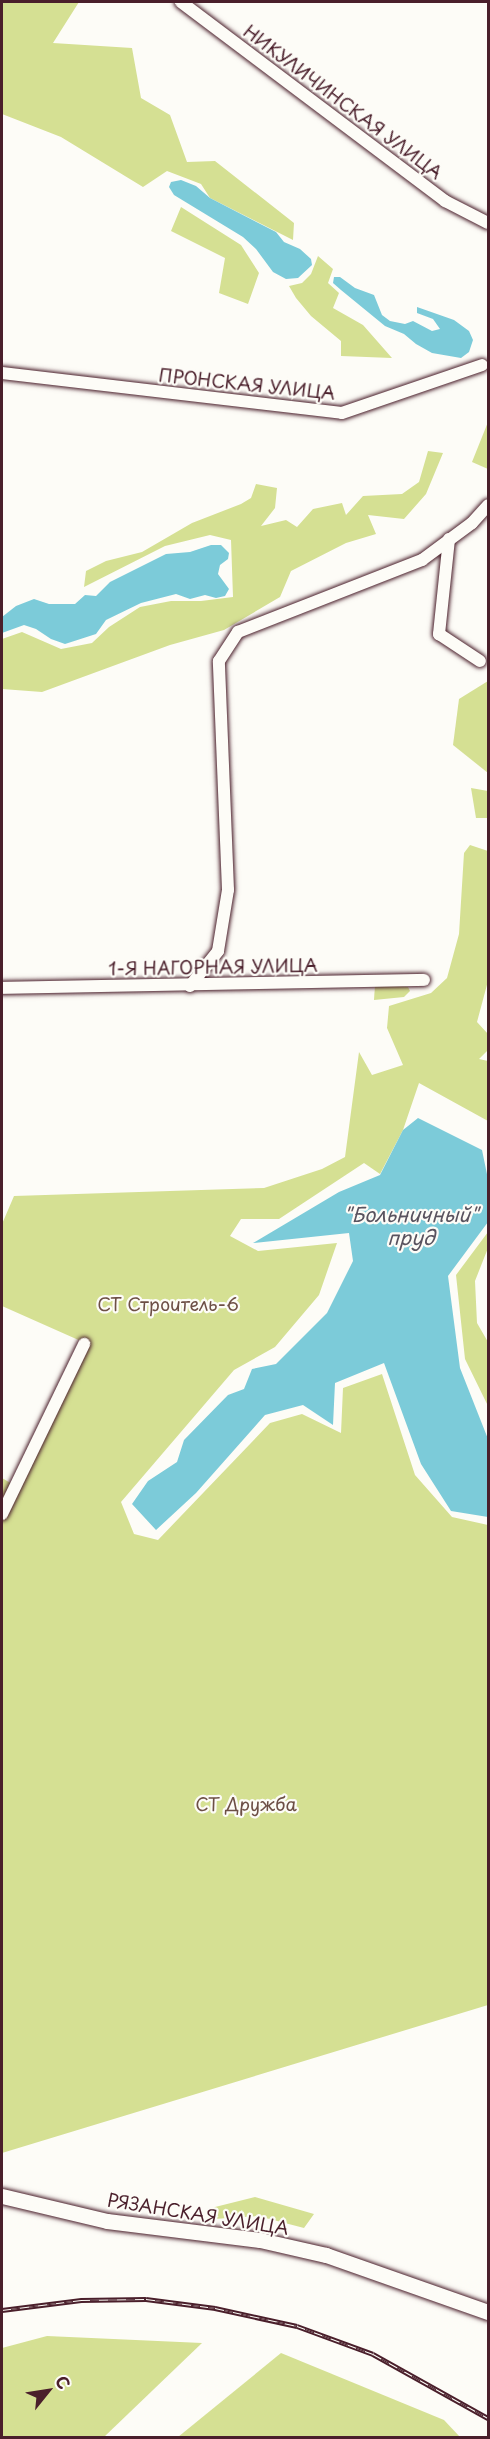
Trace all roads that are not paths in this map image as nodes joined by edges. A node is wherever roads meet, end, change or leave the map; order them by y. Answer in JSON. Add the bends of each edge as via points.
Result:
{"nodes":[{"id":1,"x":181,"y":2,"type":"edge"},
{"id":2,"x":489,"y":223,"type":"edge"},
{"id":3,"x":482,"y":365,"type":"dead end"},
{"id":4,"x":2,"y":373,"type":"edge"},
{"id":5,"x":489,"y":505,"type":"edge"},
{"id":6,"x":449,"y":539,"type":"junction"},
{"id":7,"x":480,"y":661,"type":"dead end"},
{"id":8,"x":424,"y":980,"type":"dead end"},
{"id":9,"x":190,"y":986,"type":"junction"},
{"id":10,"x":2,"y":988,"type":"edge"},
{"id":11,"x":84,"y":1344,"type":"dead end"},
{"id":12,"x":2,"y":1514,"type":"edge"},
{"id":13,"x":2,"y":2196,"type":"edge"},
{"id":14,"x":489,"y":2312,"type":"edge"}],
"edges":[{"from":1,"to":2,"type":"street","name":"НИКУЛИЧИНСКАЯ УЛИЦА","via":[[445,201]]},
{"from":3,"to":4,"type":"street","name":"ПРОНСКАЯ УЛИЦА","via":[[342,413]]},
{"from":5,"to":6,"type":"street"},
{"from":6,"to":7,"type":"street","via":[[439,634]]},
{"from":6,"to":9,"type":"street","via":[[422,560],[238,633],[219,661],[228,890],[218,951]]},
{"from":8,"to":9,"type":"street","name":"1-Я НАГОРНАЯ УЛИЦА"},
{"from":9,"to":10,"type":"street","name":"1-Я НАГОРНАЯ УЛИЦА"},
{"from":11,"to":12,"type":"street"},
{"from":13,"to":14,"type":"street","name":"РЯЗАНСКАЯ УЛИЦА","via":[[107,2221],[260,2240],[326,2255]]}]}
